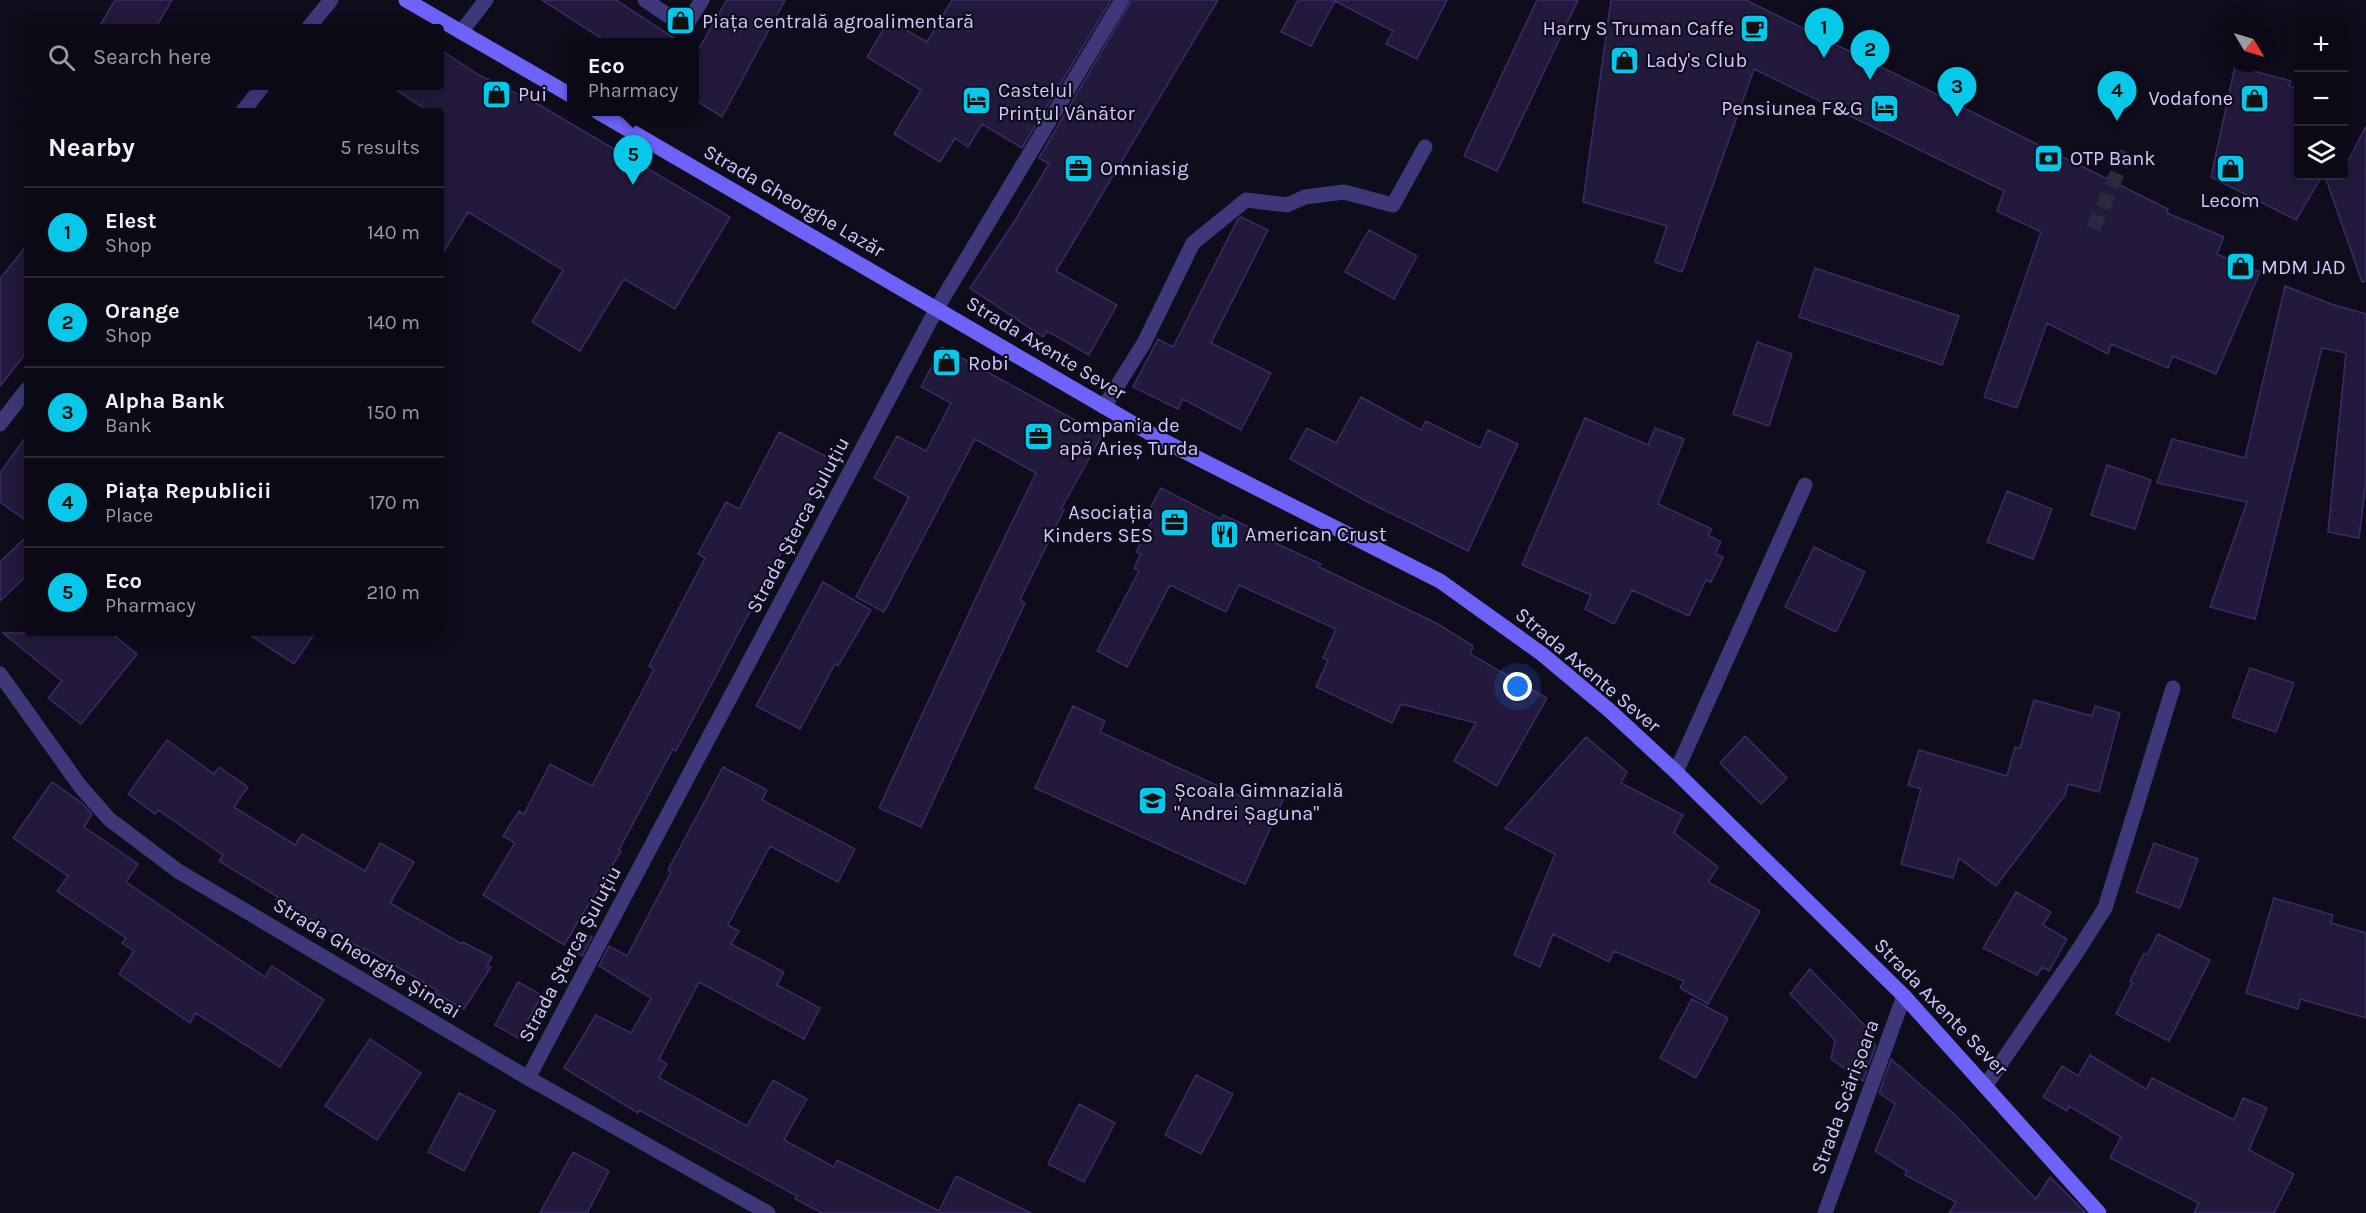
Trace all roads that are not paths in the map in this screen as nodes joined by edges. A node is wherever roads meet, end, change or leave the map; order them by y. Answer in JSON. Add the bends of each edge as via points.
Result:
{"nodes":[{"id":1,"x":331,"y":0,"type":"edge"},
{"id":2,"x":406,"y":0,"type":"edge"},
{"id":3,"x":486,"y":0,"type":"edge"},
{"id":4,"x":645,"y":0,"type":"edge"},
{"id":5,"x":702,"y":0,"type":"edge"},
{"id":6,"x":1122,"y":0,"type":"edge"},
{"id":7,"x":311,"y":24,"type":"edge"},
{"id":8,"x":461,"y":32,"type":"junction"},
{"id":9,"x":260,"y":90,"type":"edge"},
{"id":10,"x":567,"y":93,"type":"edge"},
{"id":11,"x":245,"y":108,"type":"edge"},
{"id":12,"x":607,"y":116,"type":"edge"},
{"id":13,"x":1425,"y":147,"type":"dead end"},
{"id":14,"x":937,"y":308,"type":"junction"},
{"id":15,"x":24,"y":393,"type":"edge"},
{"id":16,"x":1104,"y":407,"type":"junction"},
{"id":17,"x":0,"y":424,"type":"edge"},
{"id":18,"x":1805,"y":485,"type":"dead end"},
{"id":19,"x":0,"y":674,"type":"edge"},
{"id":20,"x":2173,"y":688,"type":"dead end"},
{"id":21,"x":1676,"y":772,"type":"junction"},
{"id":22,"x":1904,"y":996,"type":"junction"},
{"id":23,"x":528,"y":1078,"type":"junction"},
{"id":24,"x":1986,"y":1085,"type":"junction"},
{"id":25,"x":768,"y":1213,"type":"edge"},
{"id":26,"x":1825,"y":1213,"type":"edge"},
{"id":27,"x":2099,"y":1213,"type":"edge"}],
"edges":[{"from":1,"to":7,"type":"street"},
{"from":2,"to":8,"type":"main road"},
{"from":3,"to":8,"type":"street"},
{"from":4,"to":5,"type":"street","via":[[685,27]]},
{"from":6,"to":14,"type":"street","name":"Strada Șterca Șuluțiu"},
{"from":8,"to":10,"type":"main road"},
{"from":9,"to":11,"type":"street"},
{"from":12,"to":14,"type":"main road","name":"Strada Gheorghe Lazăr"},
{"from":13,"to":16,"type":"street","via":[[1393,205],[1344,192],[1305,197],[1287,205],[1246,200],[1193,243],[1144,343]]},
{"from":14,"to":16,"type":"main road","name":"Strada Axente Sever"},
{"from":14,"to":23,"type":"street","name":"Strada Șterca Șuluțiu"},
{"from":15,"to":17,"type":"street"},
{"from":16,"to":21,"type":"main road","name":"Strada Axente Sever","via":[[1440,581],[1542,654]]},
{"from":18,"to":21,"type":"street"},
{"from":19,"to":23,"type":"street","name":"Strada Gheorghe Șincai","via":[[80,786],[109,819],[178,871]]},
{"from":20,"to":24,"type":"street","via":[[2104,908]]},
{"from":21,"to":22,"type":"main road","name":"Strada Axente Sever"},
{"from":22,"to":24,"type":"main road","name":"Strada Axente Sever"},
{"from":22,"to":26,"type":"street","name":"Strada Scărișoara"},
{"from":23,"to":25,"type":"street","name":"Strada Gheorghe Șincai"},
{"from":24,"to":27,"type":"main road","name":"Strada Axente Sever"}]}
